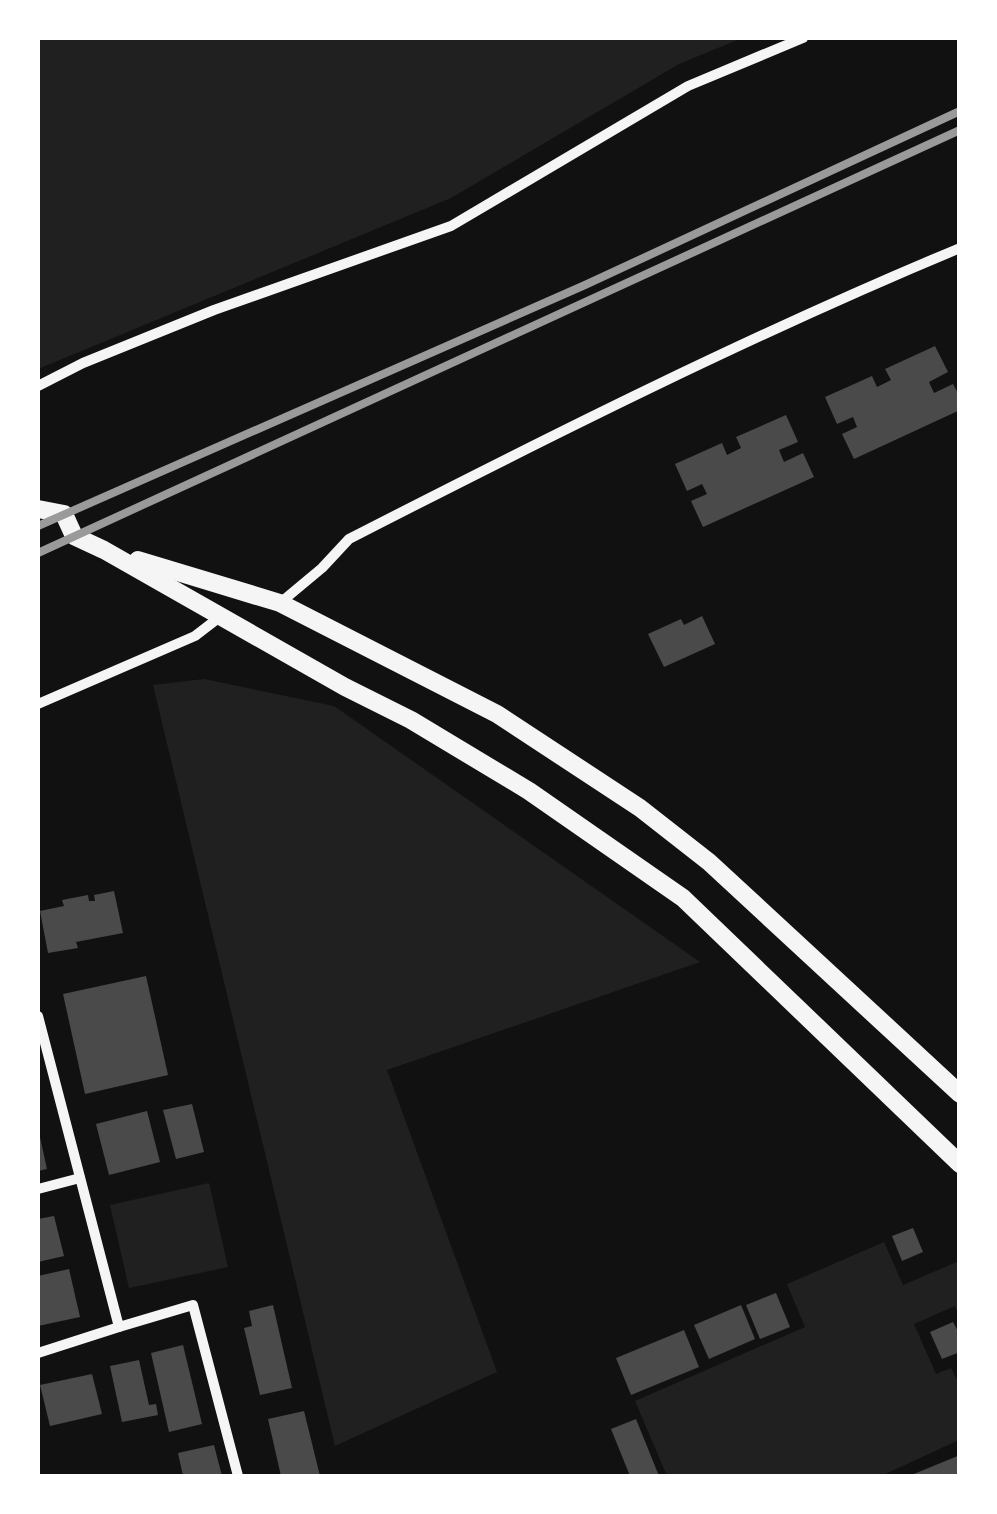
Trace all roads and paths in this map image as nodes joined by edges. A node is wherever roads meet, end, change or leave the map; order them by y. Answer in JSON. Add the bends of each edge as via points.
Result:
{"nodes":[{"id":1,"x":803,"y":38,"type":"edge"},
{"id":2,"x":960,"y":248,"type":"edge"},
{"id":3,"x":38,"y":386,"type":"edge"},
{"id":4,"x":38,"y":509,"type":"edge"},
{"id":5,"x":104,"y":550,"type":"junction"},
{"id":6,"x":280,"y":603,"type":"junction"},
{"id":7,"x":221,"y":616,"type":"junction"},
{"id":8,"x":38,"y":704,"type":"edge"},
{"id":9,"x":38,"y":1016,"type":"edge"},
{"id":10,"x":960,"y":1094,"type":"edge"},
{"id":11,"x":960,"y":1164,"type":"edge"},
{"id":12,"x":80,"y":1178,"type":"junction"},
{"id":13,"x":38,"y":1190,"type":"edge"},
{"id":14,"x":119,"y":1327,"type":"junction"},
{"id":15,"x":38,"y":1353,"type":"edge"},
{"id":16,"x":238,"y":1476,"type":"edge"}],
"edges":[{"from":1,"to":3,"type":"street","via":[[688,86],[451,226],[214,310]]},
{"from":2,"to":6,"type":"street","via":[[588,416],[349,539]]},
{"from":4,"to":5,"type":"street","via":[[64,514],[74,536]]},
{"from":5,"to":6,"type":"street"},
{"from":5,"to":7,"type":"street"},
{"from":6,"to":10,"type":"street","via":[[497,714],[640,808],[710,862]]},
{"from":7,"to":8,"type":"street","via":[[195,636]]},
{"from":7,"to":11,"type":"street","via":[[529,791],[682,898]]},
{"from":9,"to":12,"type":"street"},
{"from":12,"to":13,"type":"street"},
{"from":12,"to":14,"type":"street"},
{"from":14,"to":15,"type":"street"},
{"from":14,"to":16,"type":"street","via":[[193,1305]]}]}
